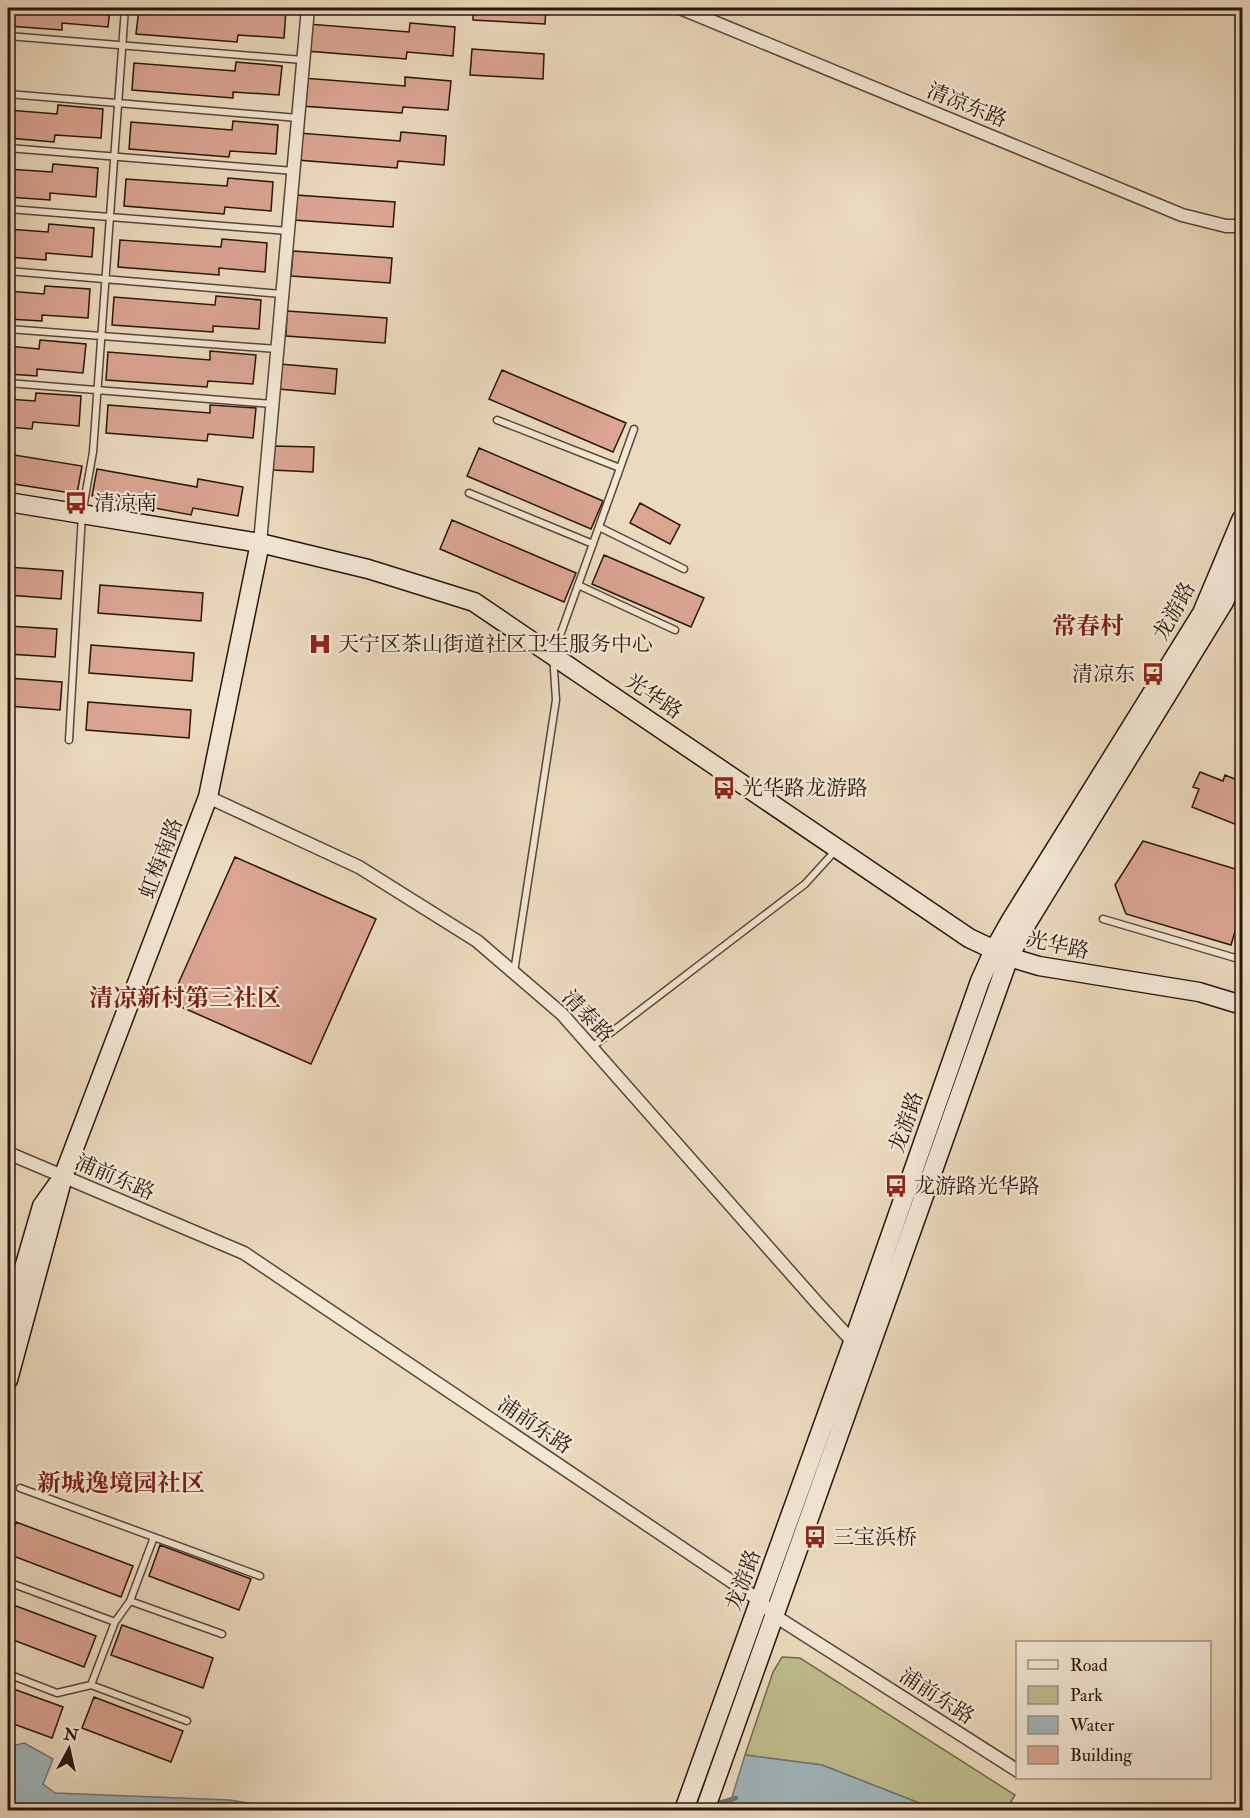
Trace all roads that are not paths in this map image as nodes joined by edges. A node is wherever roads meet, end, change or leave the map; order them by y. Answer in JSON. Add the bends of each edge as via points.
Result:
{"nodes":[{"id":1,"x":125,"y":8,"type":"edge"},
{"id":2,"x":308,"y":8,"type":"edge"},
{"id":3,"x":680,"y":8,"type":"edge"},
{"id":4,"x":8,"y":36,"type":"edge"},
{"id":5,"x":122,"y":45,"type":"junction"},
{"id":6,"x":303,"y":60,"type":"junction"},
{"id":7,"x":8,"y":94,"type":"edge"},
{"id":8,"x":118,"y":103,"type":"junction"},
{"id":9,"x":298,"y":118,"type":"junction"},
{"id":10,"x":8,"y":148,"type":"edge"},
{"id":11,"x":114,"y":157,"type":"junction"},
{"id":12,"x":294,"y":171,"type":"junction"},
{"id":13,"x":8,"y":209,"type":"edge"},
{"id":14,"x":110,"y":217,"type":"junction"},
{"id":15,"x":1242,"y":226,"type":"edge"},
{"id":16,"x":288,"y":231,"type":"junction"},
{"id":17,"x":8,"y":271,"type":"edge"},
{"id":18,"x":105,"y":279,"type":"junction"},
{"id":19,"x":282,"y":294,"type":"junction"},
{"id":20,"x":8,"y":329,"type":"edge"},
{"id":21,"x":101,"y":336,"type":"junction"},
{"id":22,"x":277,"y":350,"type":"junction"},
{"id":23,"x":8,"y":383,"type":"edge"},
{"id":24,"x":97,"y":390,"type":"junction"},
{"id":25,"x":272,"y":404,"type":"junction"},
{"id":26,"x":497,"y":420,"type":"dead end"},
{"id":27,"x":634,"y":429,"type":"dead end"},
{"id":28,"x":620,"y":468,"type":"junction"},
{"id":29,"x":469,"y":493,"type":"dead end"},
{"id":30,"x":8,"y":502,"type":"edge"},
{"id":31,"x":82,"y":514,"type":"junction"},
{"id":32,"x":1242,"y":518,"type":"edge"},
{"id":33,"x":599,"y":527,"type":"junction"},
{"id":34,"x":260,"y":543,"type":"junction"},
{"id":35,"x":593,"y":544,"type":"junction"},
{"id":36,"x":1242,"y":560,"type":"edge"},
{"id":37,"x":684,"y":569,"type":"dead end"},
{"id":38,"x":578,"y":585,"type":"junction"},
{"id":39,"x":675,"y":630,"type":"dead end"},
{"id":40,"x":554,"y":655,"type":"junction"},
{"id":41,"x":69,"y":740,"type":"dead end"},
{"id":42,"x":208,"y":797,"type":"junction"},
{"id":43,"x":837,"y":848,"type":"junction"},
{"id":44,"x":1103,"y":919,"type":"dead end"},
{"id":45,"x":1002,"y":953,"type":"junction"},
{"id":46,"x":1242,"y":960,"type":"edge"},
{"id":47,"x":514,"y":973,"type":"junction"},
{"id":48,"x":1242,"y":1005,"type":"edge"},
{"id":49,"x":592,"y":1047,"type":"junction"},
{"id":50,"x":8,"y":1154,"type":"edge"},
{"id":51,"x":63,"y":1176,"type":"junction"},
{"id":52,"x":8,"y":1323,"type":"edge"},
{"id":53,"x":861,"y":1345,"type":"junction"},
{"id":54,"x":8,"y":1380,"type":"edge"},
{"id":55,"x":20,"y":1488,"type":"dead end"},
{"id":56,"x":154,"y":1537,"type":"junction"},
{"id":57,"x":260,"y":1576,"type":"dead end"},
{"id":58,"x":8,"y":1582,"type":"edge"},
{"id":59,"x":759,"y":1600,"type":"junction"},
{"id":60,"x":130,"y":1601,"type":"junction"},
{"id":61,"x":775,"y":1616,"type":"junction"},
{"id":62,"x":115,"y":1622,"type":"junction"},
{"id":63,"x":222,"y":1634,"type":"dead end"},
{"id":64,"x":8,"y":1674,"type":"edge"},
{"id":65,"x":91,"y":1685,"type":"junction"},
{"id":66,"x":187,"y":1721,"type":"dead end"},
{"id":67,"x":1016,"y":1770,"type":"edge"},
{"id":68,"x":684,"y":1810,"type":"edge"},
{"id":69,"x":705,"y":1810,"type":"edge"}],
"edges":[{"from":1,"to":5,"type":"lane"},
{"from":2,"to":6,"type":"street"},
{"from":3,"to":15,"type":"street","name":"清凉东路","via":[[1182,215]]},
{"from":4,"to":5,"type":"lane"},
{"from":5,"to":6,"type":"lane"},
{"from":5,"to":8,"type":"lane"},
{"from":6,"to":9,"type":"street"},
{"from":7,"to":8,"type":"lane"},
{"from":8,"to":9,"type":"lane"},
{"from":8,"to":11,"type":"lane"},
{"from":9,"to":12,"type":"street"},
{"from":10,"to":11,"type":"lane"},
{"from":11,"to":12,"type":"lane"},
{"from":11,"to":14,"type":"lane"},
{"from":12,"to":16,"type":"street"},
{"from":13,"to":14,"type":"lane"},
{"from":14,"to":16,"type":"lane"},
{"from":14,"to":18,"type":"lane"},
{"from":16,"to":19,"type":"street"},
{"from":17,"to":18,"type":"lane"},
{"from":18,"to":19,"type":"lane"},
{"from":18,"to":21,"type":"lane"},
{"from":19,"to":22,"type":"street"},
{"from":20,"to":21,"type":"lane"},
{"from":21,"to":22,"type":"lane"},
{"from":21,"to":24,"type":"lane"},
{"from":22,"to":25,"type":"street"},
{"from":23,"to":24,"type":"lane"},
{"from":24,"to":25,"type":"lane"},
{"from":24,"to":31,"type":"lane","via":[[93,452]]},
{"from":25,"to":34,"type":"street"},
{"from":26,"to":28,"type":"lane"},
{"from":27,"to":28,"type":"lane"},
{"from":28,"to":33,"type":"lane"},
{"from":29,"to":35,"type":"lane"},
{"from":30,"to":31,"type":"main road","name":"光华路"},
{"from":31,"to":34,"type":"main road","name":"光华路"},
{"from":31,"to":41,"type":"lane"},
{"from":32,"to":45,"type":"main road","name":"龙游路","via":[[1202,613]]},
{"from":33,"to":35,"type":"lane"},
{"from":33,"to":37,"type":"lane"},
{"from":34,"to":40,"type":"main road","name":"光华路","via":[[368,569],[474,602]]},
{"from":34,"to":42,"type":"main road","name":"虹梅南路"},
{"from":35,"to":38,"type":"lane"},
{"from":36,"to":45,"type":"main road","name":"龙游路","via":[[1224,602],[1027,923]]},
{"from":38,"to":39,"type":"lane"},
{"from":38,"to":40,"type":"lane"},
{"from":40,"to":43,"type":"main road","name":"光华路"},
{"from":40,"to":47,"type":"lane","via":[[556,700]]},
{"from":42,"to":47,"type":"street","name":"清泰路","via":[[359,867],[477,941]]},
{"from":42,"to":51,"type":"main road","name":"虹梅南路"},
{"from":43,"to":45,"type":"main road","name":"光华路","via":[[969,938]]},
{"from":43,"to":49,"type":"lane","via":[[805,884]]},
{"from":44,"to":46,"type":"lane"},
{"from":45,"to":48,"type":"main road","name":"光华路","via":[[1040,966],[1199,992]]},
{"from":45,"to":53,"type":"main road","name":"龙游路"},
{"from":47,"to":49,"type":"street","name":"清泰路","via":[[562,1014]]},
{"from":49,"to":53,"type":"street","name":"清泰路"},
{"from":50,"to":51,"type":"street","name":"浦前东路"},
{"from":51,"to":52,"type":"main road","name":"虹梅南路","via":[[42,1206]]},
{"from":51,"to":54,"type":"main road","name":"虹梅南路"},
{"from":51,"to":59,"type":"street","name":"浦前东路","via":[[244,1253]]},
{"from":53,"to":59,"type":"main road","name":"龙游路"},
{"from":53,"to":61,"type":"main road","name":"龙游路"},
{"from":55,"to":56,"type":"lane"},
{"from":56,"to":57,"type":"lane"},
{"from":56,"to":60,"type":"lane"},
{"from":58,"to":62,"type":"lane"},
{"from":59,"to":61,"type":"street","name":"浦前东路"},
{"from":59,"to":68,"type":"main road","name":"龙游路"},
{"from":60,"to":62,"type":"lane"},
{"from":60,"to":63,"type":"lane"},
{"from":61,"to":67,"type":"street","name":"浦前东路"},
{"from":61,"to":69,"type":"main road","name":"龙游路"},
{"from":62,"to":65,"type":"lane"},
{"from":64,"to":65,"type":"lane","via":[[57,1693]]},
{"from":65,"to":66,"type":"lane"}]}
